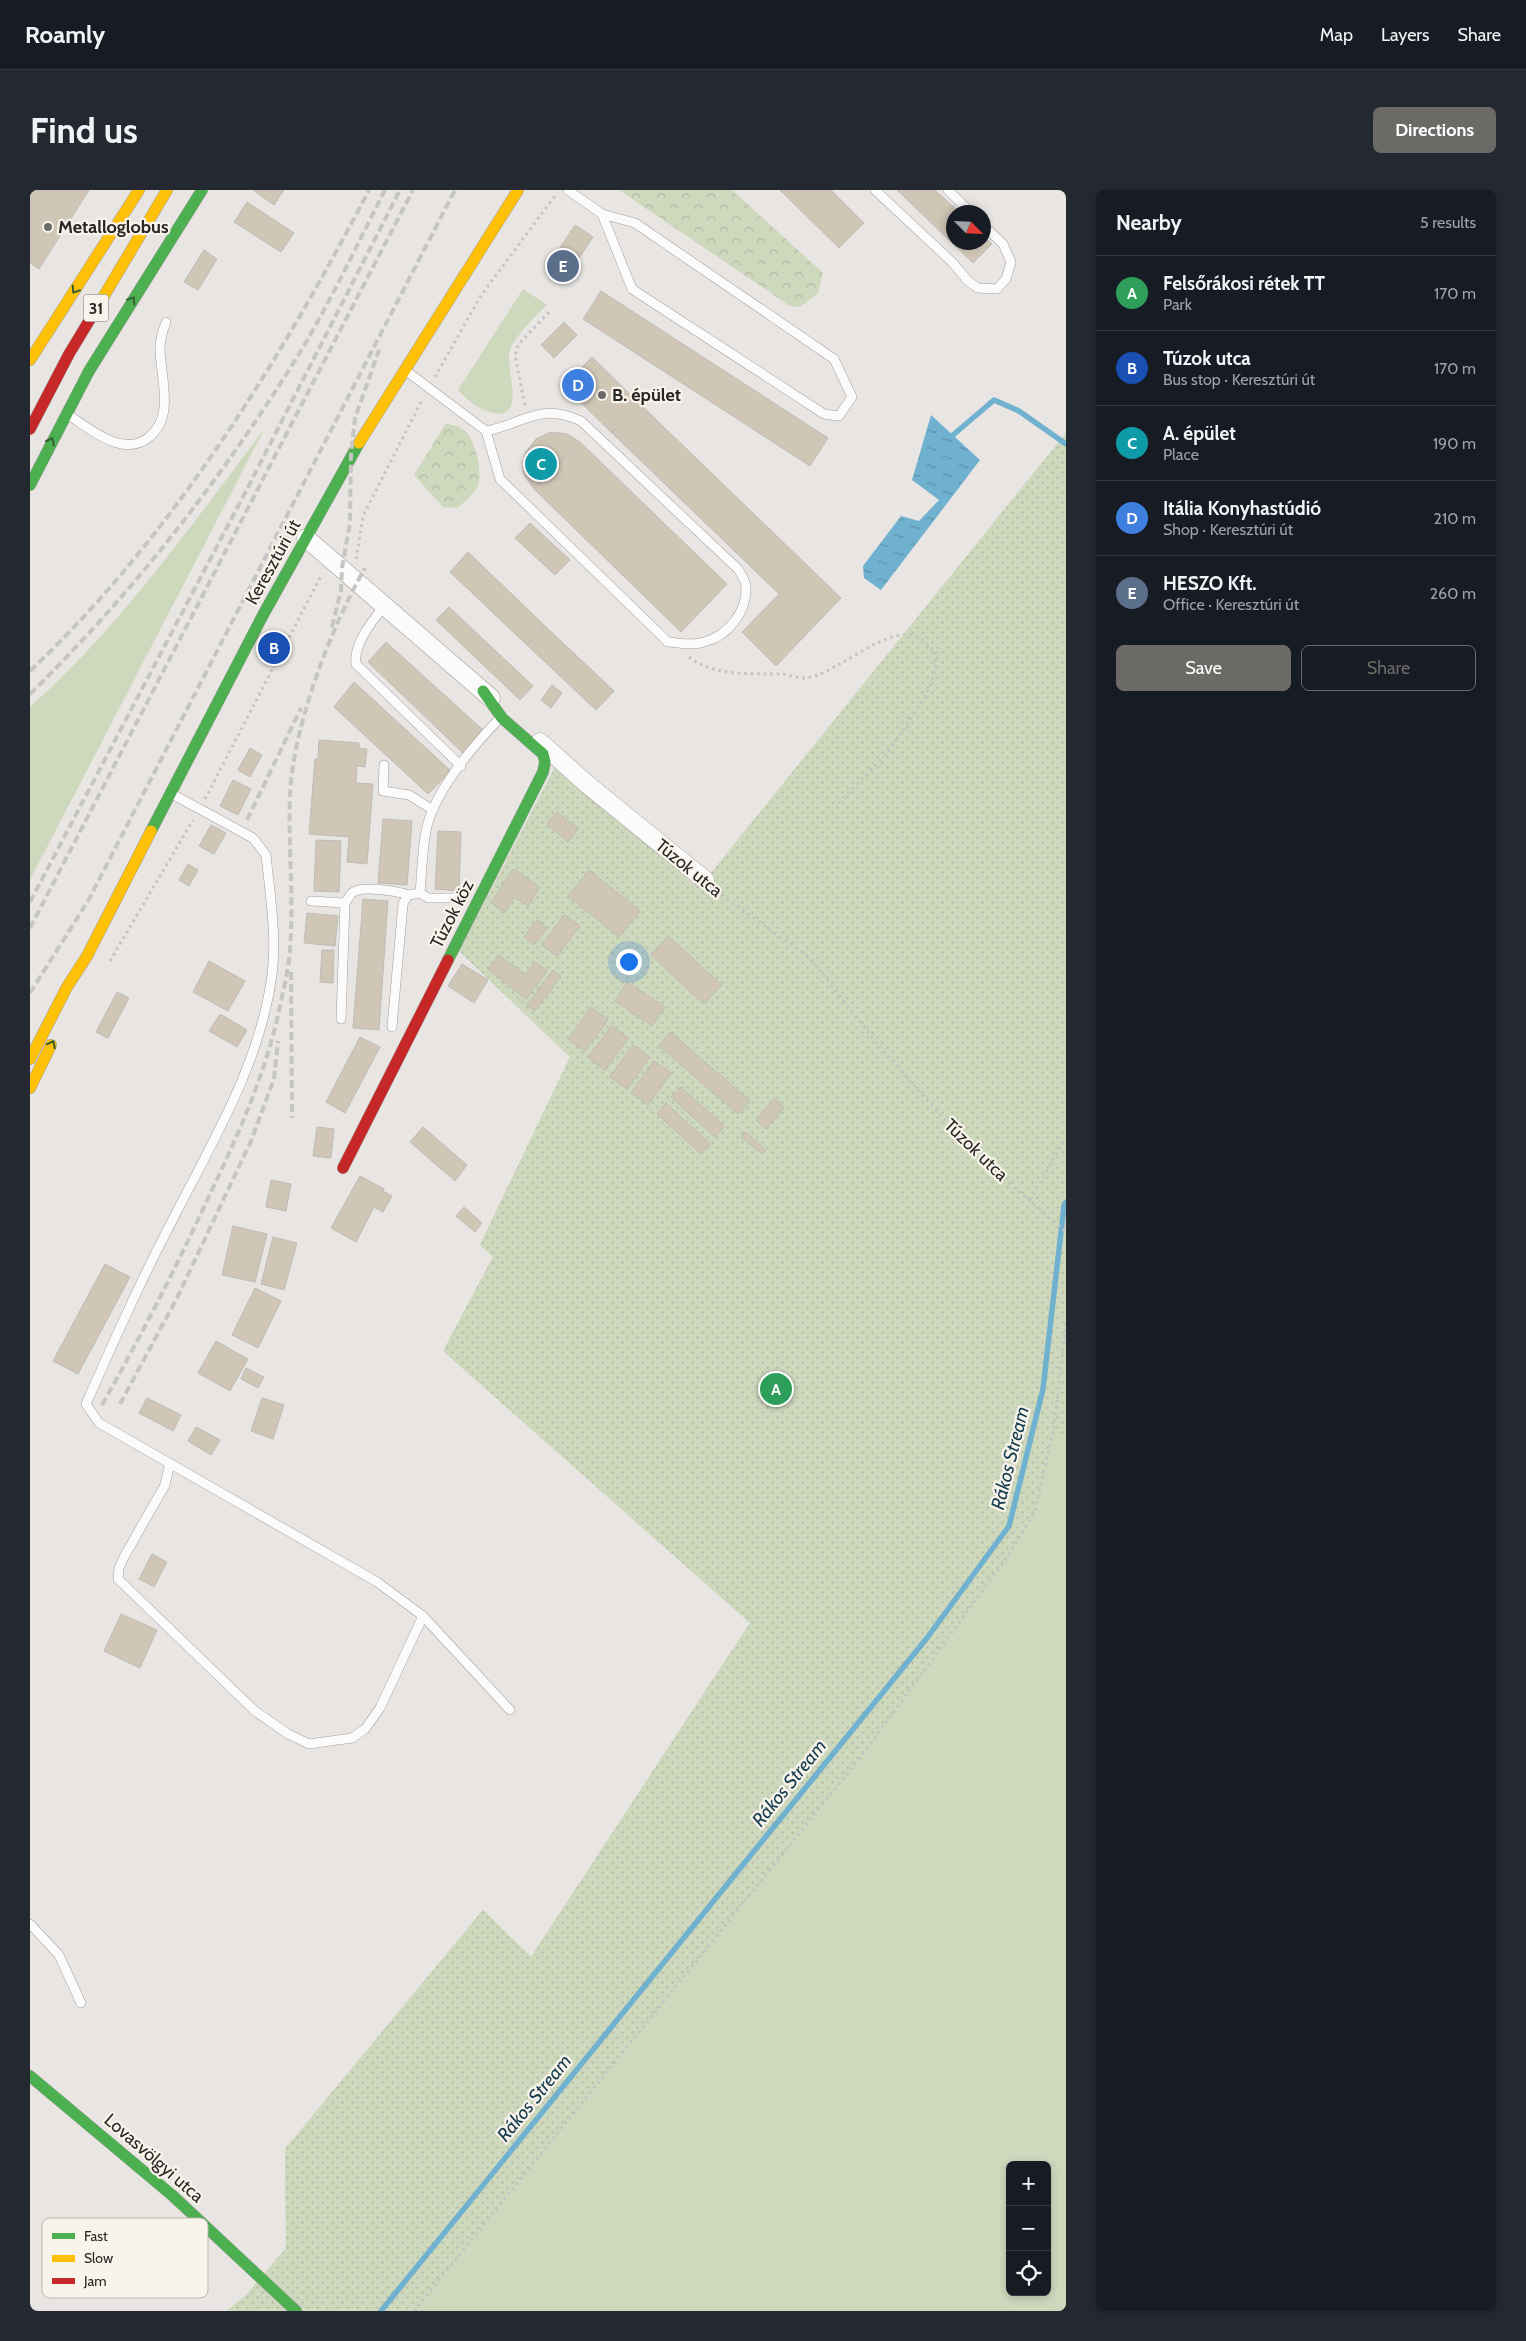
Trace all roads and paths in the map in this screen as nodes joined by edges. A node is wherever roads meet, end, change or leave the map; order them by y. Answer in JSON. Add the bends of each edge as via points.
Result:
{"nodes":[{"id":1,"x":139,"y":190,"type":"edge"},
{"id":2,"x":166,"y":190,"type":"edge"},
{"id":3,"x":202,"y":190,"type":"edge"},
{"id":4,"x":518,"y":190,"type":"edge"},
{"id":5,"x":559,"y":190,"type":"edge"},
{"id":6,"x":568,"y":190,"type":"edge"},
{"id":7,"x":875,"y":190,"type":"edge"},
{"id":8,"x":948,"y":190,"type":"edge"},
{"id":9,"x":963,"y":205,"type":"edge"},
{"id":10,"x":602,"y":214,"type":"junction"},
{"id":11,"x":991,"y":233,"type":"edge"},
{"id":12,"x":549,"y":312,"type":"dead end"},
{"id":13,"x":166,"y":322,"type":"dead end"},
{"id":14,"x":30,"y":360,"type":"edge"},
{"id":15,"x":404,"y":369,"type":"junction"},
{"id":16,"x":429,"y":387,"type":"junction"},
{"id":17,"x":65,"y":413,"type":"junction"},
{"id":18,"x":527,"y":417,"type":"junction"},
{"id":19,"x":30,"y":429,"type":"edge"},
{"id":20,"x":486,"y":431,"type":"junction"},
{"id":21,"x":30,"y":485,"type":"edge"},
{"id":22,"x":306,"y":538,"type":"junction"},
{"id":23,"x":330,"y":558,"type":"junction"},
{"id":24,"x":353,"y":577,"type":"junction"},
{"id":25,"x":385,"y":605,"type":"junction"},
{"id":26,"x":668,"y":642,"type":"junction"},
{"id":27,"x":503,"y":715,"type":"junction"},
{"id":28,"x":384,"y":765,"type":"dead end"},
{"id":29,"x":461,"y":766,"type":"junction"},
{"id":30,"x":171,"y":793,"type":"junction"},
{"id":31,"x":836,"y":806,"type":"dead end"},
{"id":32,"x":200,"y":808,"type":"junction"},
{"id":33,"x":433,"y":810,"type":"junction"},
{"id":34,"x":705,"y":880,"type":"joint"},
{"id":35,"x":420,"y":893,"type":"junction"},
{"id":36,"x":408,"y":895,"type":"junction"},
{"id":37,"x":456,"y":898,"type":"dead end"},
{"id":38,"x":311,"y":901,"type":"dead end"},
{"id":39,"x":345,"y":903,"type":"junction"},
{"id":40,"x":85,"y":960,"type":"junction"},
{"id":41,"x":67,"y":986,"type":"junction"},
{"id":42,"x":73,"y":1002,"type":"dead end"},
{"id":43,"x":341,"y":1019,"type":"dead end"},
{"id":44,"x":392,"y":1027,"type":"dead end"},
{"id":45,"x":56,"y":1037,"type":"dead end"},
{"id":46,"x":30,"y":1042,"type":"edge"},
{"id":47,"x":30,"y":1059,"type":"edge"},
{"id":48,"x":30,"y":1088,"type":"edge"},
{"id":49,"x":1066,"y":1137,"type":"edge"},
{"id":50,"x":343,"y":1168,"type":"dead end"},
{"id":51,"x":1030,"y":1200,"type":"junction"},
{"id":52,"x":1066,"y":1232,"type":"edge"},
{"id":53,"x":1066,"y":1320,"type":"edge"},
{"id":54,"x":170,"y":1463,"type":"junction"},
{"id":55,"x":423,"y":1616,"type":"junction"},
{"id":56,"x":510,"y":1710,"type":"dead end"},
{"id":57,"x":30,"y":1924,"type":"edge"},
{"id":58,"x":81,"y":2003,"type":"dead end"},
{"id":59,"x":30,"y":2076,"type":"edge"},
{"id":60,"x":197,"y":2218,"type":"edge"},
{"id":61,"x":208,"y":2229,"type":"edge"},
{"id":62,"x":296,"y":2311,"type":"edge"},
{"id":63,"x":414,"y":2311,"type":"edge"}],
"edges":[{"from":1,"to":14,"type":"street","one_way":true},
{"from":2,"to":19,"type":"street","number":"31","via":[[69,354]]},
{"from":17,"to":3,"type":"street","one_way":true,"via":[[122,315]]},
{"from":4,"to":15,"type":"street","name":"Keresztúri út"},
{"from":5,"to":16,"type":"path","via":[[480,297]]},
{"from":6,"to":10,"type":"lane"},
{"from":7,"to":11,"type":"lane","via":[[978,288],[997,289],[1006,279],[1011,262],[1002,244]]},
{"from":8,"to":9,"type":"lane"},
{"from":10,"to":10,"type":"lane","via":[[634,223],[834,359],[852,397],[839,416],[824,414],[632,289]]},
{"from":12,"to":18,"type":"path","via":[[518,344],[515,356]]},
{"from":13,"to":17,"type":"lane","via":[[160,348],[165,406],[163,419],[153,435],[136,445],[120,444]]},
{"from":15,"to":16,"type":"lane"},
{"from":15,"to":22,"type":"street","name":"Keresztúri út","via":[[351,455]]},
{"from":16,"to":20,"type":"lane"},
{"from":16,"to":24,"type":"path","via":[[363,516]]},
{"from":21,"to":17,"type":"street","one_way":true},
{"from":18,"to":20,"type":"lane"},
{"from":18,"to":26,"type":"lane","via":[[552,412],[567,414],[581,421],[738,569],[746,584],[745,600],[731,627],[704,642],[689,645]]},
{"from":20,"to":26,"type":"lane","via":[[500,479]]},
{"from":22,"to":23,"type":"street","name":"Túzok utca"},
{"from":22,"to":30,"type":"street","name":"Keresztúri út"},
{"from":23,"to":24,"type":"street","name":"Túzok utca"},
{"from":23,"to":32,"type":"path"},
{"from":24,"to":25,"type":"street","name":"Túzok utca"},
{"from":25,"to":27,"type":"street","name":"Túzok utca","via":[[483,690]]},
{"from":25,"to":29,"type":"lane","via":[[358,648],[356,664]]},
{"from":26,"to":31,"type":"path","via":[[696,662],[718,670],[806,678],[832,669],[888,637],[908,635],[921,638],[936,652],[936,671],[927,694],[888,752]]},
{"from":27,"to":29,"type":"lane"},
{"from":27,"to":34,"type":"street","name":"Túzok utca"},
{"from":27,"to":50,"type":"street","name":"Túzok köz","via":[[543,754],[544,772]]},
{"from":28,"to":33,"type":"lane","via":[[383,791],[409,795]]},
{"from":29,"to":33,"type":"lane","via":[[442,790]]},
{"from":30,"to":32,"type":"lane"},
{"from":30,"to":40,"type":"street","name":"Keresztúri út"},
{"from":32,"to":40,"type":"path","via":[[109,964]]},
{"from":32,"to":54,"type":"lane","via":[[253,838],[266,855],[274,944],[272,977],[249,1064],[138,1286],[86,1404],[99,1423]]},
{"from":33,"to":35,"type":"lane","via":[[426,830]]},
{"from":34,"to":51,"type":"path","name":"Túzok utca","via":[[809,957],[879,1046],[976,1155]]},
{"from":35,"to":36,"type":"lane"},
{"from":35,"to":37,"type":"lane","via":[[428,898]]},
{"from":36,"to":39,"type":"lane","via":[[361,889],[352,893]]},
{"from":36,"to":44,"type":"lane","via":[[403,904]]},
{"from":38,"to":39,"type":"lane"},
{"from":39,"to":43,"type":"lane"},
{"from":40,"to":41,"type":"street","name":"Keresztúri út"},
{"from":40,"to":42,"type":"street","name":"Keresztúri út"},
{"from":41,"to":46,"type":"street","via":[[51,1002]]},
{"from":41,"to":47,"type":"street","name":"Keresztúri út"},
{"from":48,"to":45,"type":"street","one_way":true},
{"from":49,"to":51,"type":"path"},
{"from":51,"to":52,"type":"path","name":"Túzok utca"},
{"from":53,"to":63,"type":"path","via":[[1054,1427],[1035,1511],[1008,1556],[860,1758]]},
{"from":54,"to":55,"type":"lane","via":[[377,1582]]},
{"from":54,"to":55,"type":"lane","via":[[165,1485],[124,1557],[118,1579],[255,1711],[288,1734],[309,1744],[352,1738],[365,1728],[380,1708]]},
{"from":55,"to":56,"type":"lane"},
{"from":57,"to":58,"type":"lane","via":[[59,1955]]},
{"from":59,"to":60,"type":"street","name":"Lovasvölgyi utca"},
{"from":61,"to":62,"type":"street","name":"Lovasvölgyi utca"}]}
